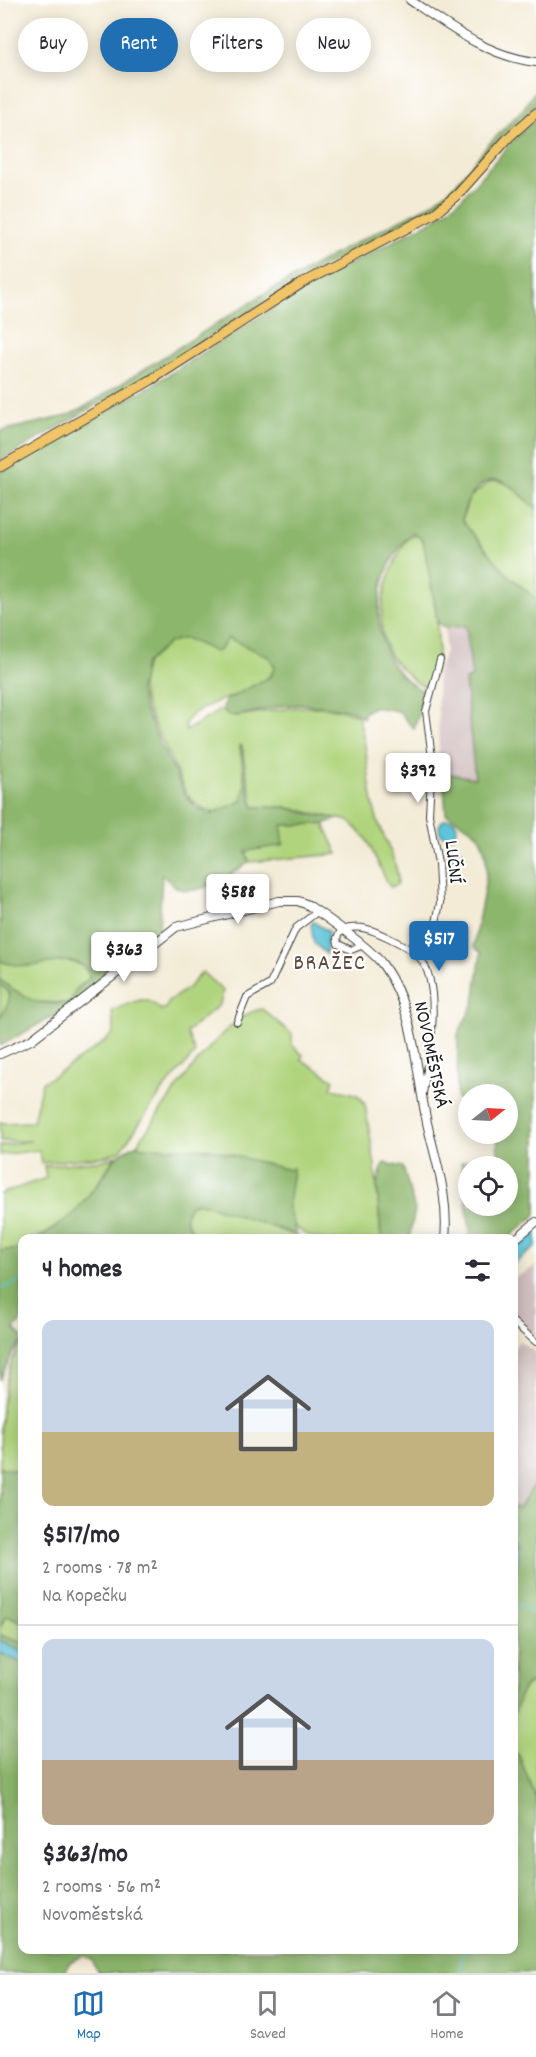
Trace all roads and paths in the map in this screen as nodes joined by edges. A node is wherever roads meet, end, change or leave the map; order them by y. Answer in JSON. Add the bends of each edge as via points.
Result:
{"nodes":[{"id":1,"x":410,"y":0,"type":"edge"},
{"id":2,"x":536,"y":62,"type":"edge"},
{"id":3,"x":536,"y":112,"type":"edge"},
{"id":4,"x":0,"y":467,"type":"edge"},
{"id":5,"x":440,"y":660,"type":"dead end"},
{"id":6,"x":317,"y":912,"type":"junction"},
{"id":7,"x":341,"y":930,"type":"junction"},
{"id":8,"x":361,"y":946,"type":"junction"},
{"id":9,"x":420,"y":957,"type":"junction"},
{"id":10,"x":237,"y":1022,"type":"dead end"},
{"id":11,"x":0,"y":1054,"type":"edge"},
{"id":12,"x":423,"y":1094,"type":"junction"},
{"id":13,"x":536,"y":1222,"type":"edge"},
{"id":14,"x":445,"y":1234,"type":"edge"},
{"id":15,"x":518,"y":1237,"type":"edge"},
{"id":16,"x":518,"y":1326,"type":"edge"},
{"id":17,"x":536,"y":1341,"type":"edge"}],
"edges":[{"from":1,"to":2,"type":"street","via":[[478,45],[517,60]]},
{"from":3,"to":4,"type":"main road","via":[[434,214],[302,283],[151,380]]},
{"from":5,"to":9,"type":"street","name":"LUČNÍ","via":[[426,711],[432,758],[429,815],[440,903],[432,942]]},
{"from":6,"to":7,"type":"street","name":"NOVOMĚSTSKÁ"},
{"from":6,"to":10,"type":"street","via":[[296,928],[270,984],[247,997]]},
{"from":6,"to":11,"type":"street","name":"NOVOMĚSTSKÁ","via":[[298,901],[279,901],[176,927],[82,1003],[39,1034]]},
{"from":7,"to":8,"type":"street","name":"NOVOMĚSTSKÁ"},
{"from":7,"to":8,"type":"street","via":[[336,938],[338,944],[351,950]]},
{"from":7,"to":9,"type":"street","via":[[364,927]]},
{"from":8,"to":12,"type":"street","name":"NOVOMĚSTSKÁ","via":[[382,963],[404,1001]]},
{"from":9,"to":12,"type":"street","via":[[433,1001],[430,1057]]},
{"from":12,"to":14,"type":"street","name":"NOVOMĚSTSKÁ","via":[[441,1170]]},
{"from":13,"to":15,"type":"street"},
{"from":16,"to":17,"type":"street"}]}
